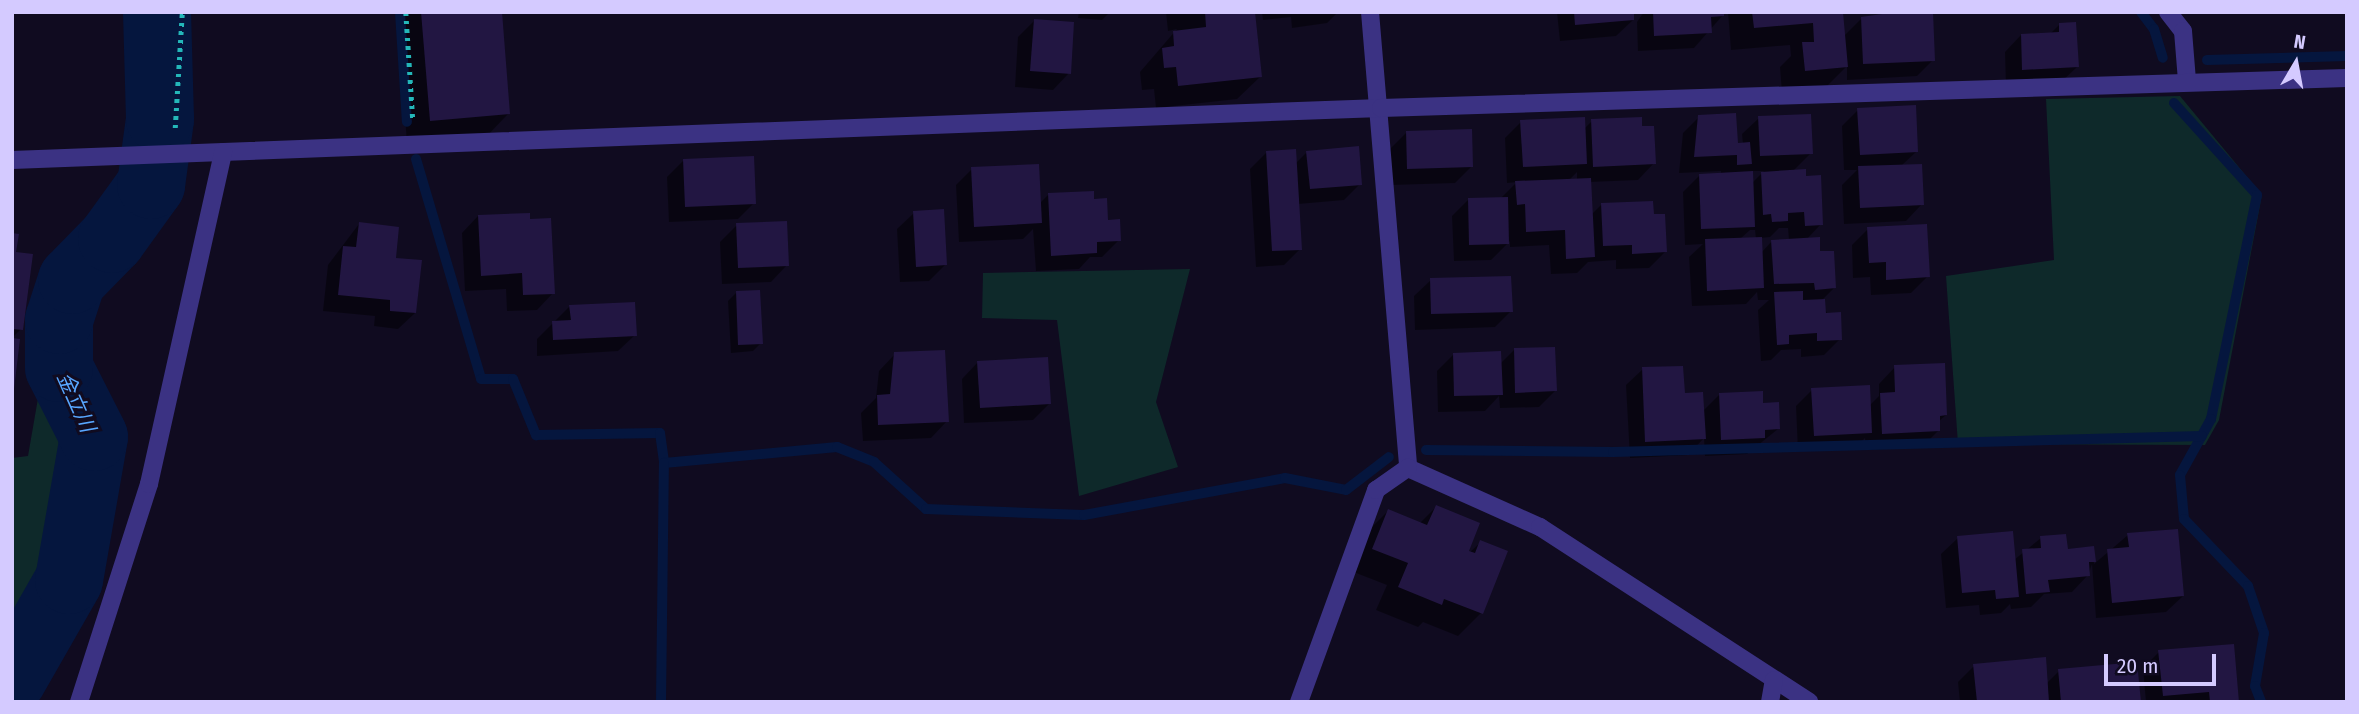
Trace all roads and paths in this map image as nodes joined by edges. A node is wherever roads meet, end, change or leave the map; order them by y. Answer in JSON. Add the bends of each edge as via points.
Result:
{"nodes":[{"id":1,"x":182,"y":12,"type":"edge"},
{"id":2,"x":407,"y":12,"type":"edge"},
{"id":3,"x":1370,"y":12,"type":"edge"},
{"id":4,"x":2168,"y":12,"type":"edge"},
{"id":5,"x":2347,"y":78,"type":"edge"},
{"id":6,"x":2187,"y":81,"type":"junction"},
{"id":7,"x":1381,"y":108,"type":"junction"},
{"id":8,"x":415,"y":145,"type":"junction"},
{"id":9,"x":223,"y":152,"type":"junction"},
{"id":10,"x":188,"y":153,"type":"junction"},
{"id":11,"x":12,"y":160,"type":"edge"},
{"id":12,"x":1408,"y":468,"type":"junction"},
{"id":13,"x":1774,"y":680,"type":"junction"},
{"id":14,"x":79,"y":702,"type":"edge"},
{"id":15,"x":1299,"y":702,"type":"edge"},
{"id":16,"x":1770,"y":702,"type":"edge"},
{"id":17,"x":1809,"y":702,"type":"edge"}],
"edges":[{"from":1,"to":10,"type":"path","via":[[175,132]]},
{"from":2,"to":8,"type":"path"},
{"from":3,"to":7,"type":"street"},
{"from":4,"to":6,"type":"street","via":[[2183,31]]},
{"from":5,"to":6,"type":"street"},
{"from":6,"to":7,"type":"street"},
{"from":7,"to":8,"type":"street"},
{"from":7,"to":12,"type":"street"},
{"from":8,"to":9,"type":"street"},
{"from":9,"to":10,"type":"street"},
{"from":9,"to":14,"type":"street","via":[[149,484]]},
{"from":10,"to":11,"type":"street"},
{"from":12,"to":13,"type":"street","via":[[1540,527]]},
{"from":12,"to":15,"type":"street","via":[[1376,489]]},
{"from":13,"to":16,"type":"street"},
{"from":13,"to":17,"type":"street"}]}
